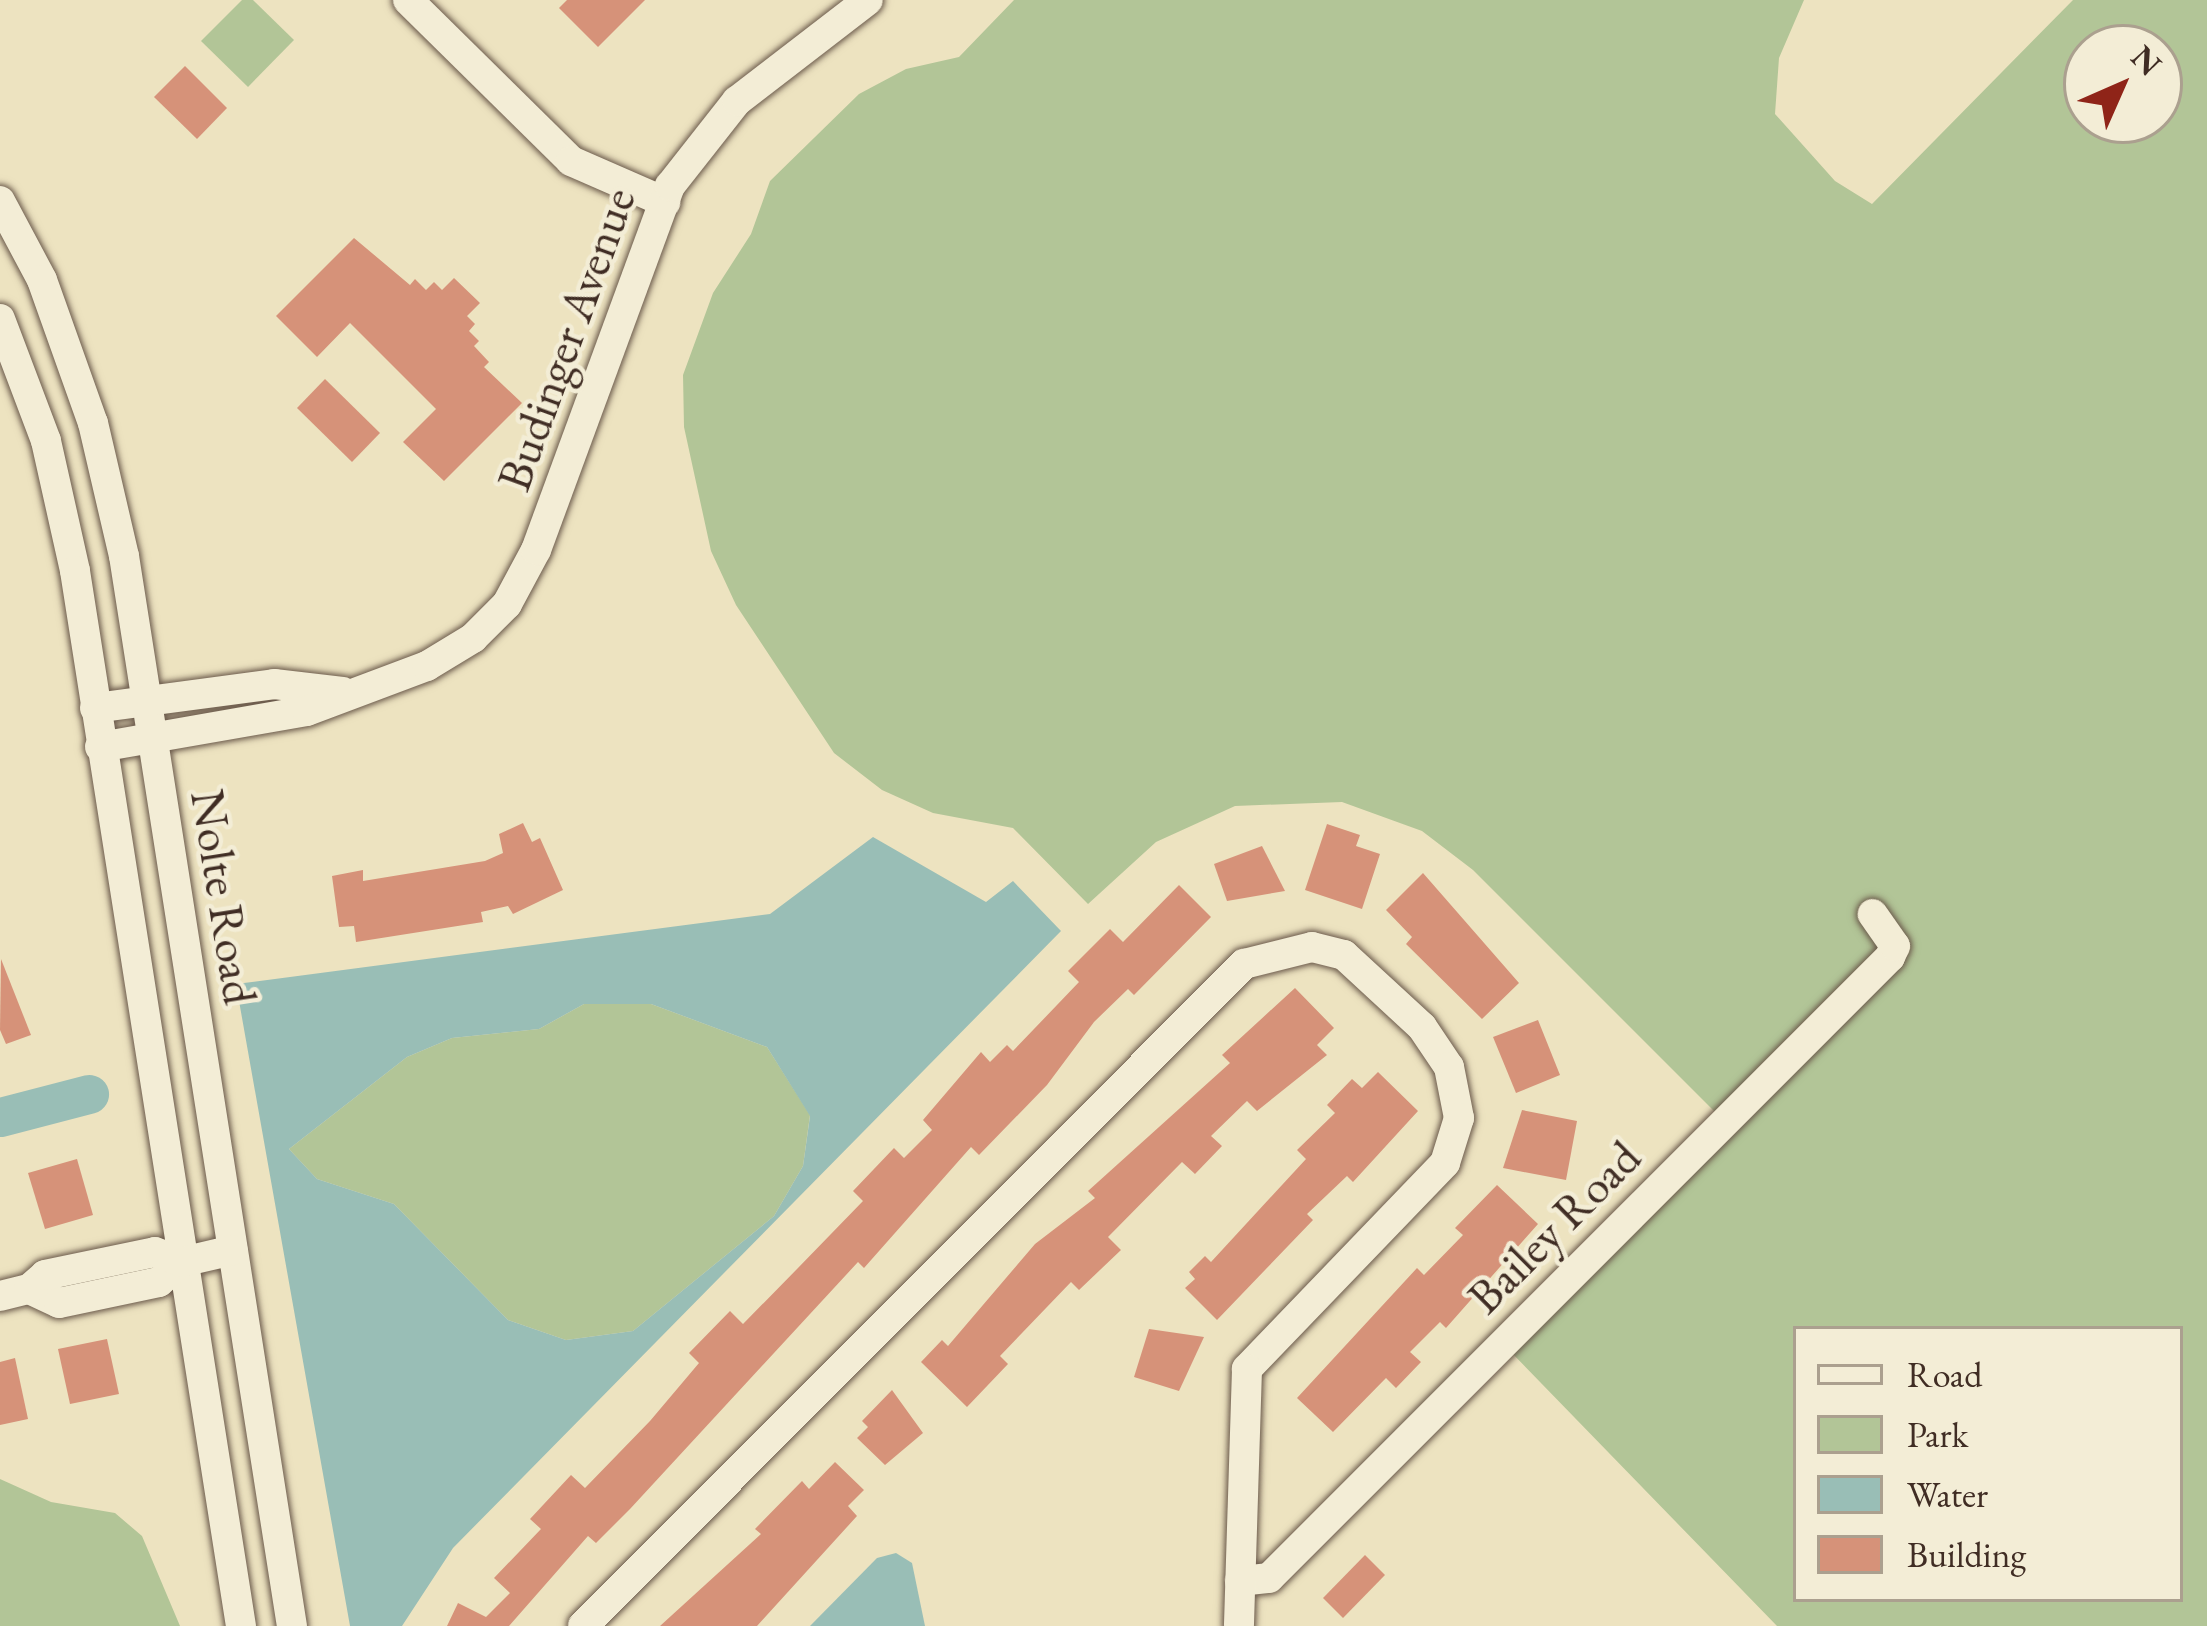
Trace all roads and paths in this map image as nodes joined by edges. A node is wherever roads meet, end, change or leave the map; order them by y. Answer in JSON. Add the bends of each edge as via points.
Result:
{"nodes":[{"id":1,"x":408,"y":0,"type":"edge"},
{"id":2,"x":868,"y":0,"type":"edge"},
{"id":3,"x":0,"y":201,"type":"edge"},
{"id":4,"x":665,"y":202,"type":"junction"},
{"id":5,"x":0,"y":319,"type":"edge"},
{"id":6,"x":349,"y":692,"type":"junction"},
{"id":7,"x":148,"y":699,"type":"junction"},
{"id":8,"x":94,"y":708,"type":"junction"},
{"id":9,"x":154,"y":739,"type":"junction"},
{"id":10,"x":100,"y":747,"type":"junction"},
{"id":11,"x":1873,"y":914,"type":"dead end"},
{"id":12,"x":233,"y":1250,"type":"junction"},
{"id":13,"x":182,"y":1262,"type":"junction"},
{"id":14,"x":14,"y":1293,"type":"edge"},
{"id":15,"x":1240,"y":1581,"type":"junction"},
{"id":16,"x":241,"y":1626,"type":"edge"},
{"id":17,"x":292,"y":1626,"type":"edge"},
{"id":18,"x":583,"y":1626,"type":"edge"},
{"id":19,"x":1239,"y":1626,"type":"edge"}],
"edges":[{"from":1,"to":4,"type":"street","via":[[571,161]]},
{"from":2,"to":4,"type":"street","name":"Budinger Avenue","via":[[737,101],[698,144]]},
{"from":3,"to":7,"type":"street","name":"Nolte Road","via":[[42,280],[93,423]]},
{"from":4,"to":6,"type":"street","name":"Budinger Avenue","via":[[536,550],[507,604],[427,666]]},
{"from":5,"to":8,"type":"street","name":"Nolte Road","via":[[46,441]]},
{"from":6,"to":7,"type":"street","name":"Budinger Avenue","via":[[274,684]]},
{"from":6,"to":9,"type":"street","name":"Budinger Avenue","via":[[307,710]]},
{"from":7,"to":8,"type":"street","name":"Budinger Avenue"},
{"from":7,"to":9,"type":"street","name":"Nolte Road"},
{"from":8,"to":10,"type":"street","name":"Nolte Road"},
{"from":9,"to":10,"type":"street","name":"Budinger Avenue"},
{"from":9,"to":12,"type":"street","name":"Nolte Road"},
{"from":10,"to":13,"type":"street","name":"Nolte Road"},
{"from":11,"to":15,"type":"street","name":"Bailey Road","via":[[1895,946],[1890,957],[1269,1578]]},
{"from":12,"to":13,"type":"street"},
{"from":12,"to":17,"type":"street","name":"Nolte Road"},
{"from":13,"to":14,"type":"street","via":[[159,1282],[59,1303]]},
{"from":13,"to":16,"type":"street","name":"Nolte Road"},
{"from":15,"to":18,"type":"street","via":[[1247,1369],[1445,1163],[1459,1118],[1449,1067],[1422,1027],[1344,955],[1312,947],[1244,964]]},
{"from":15,"to":19,"type":"street"}]}
